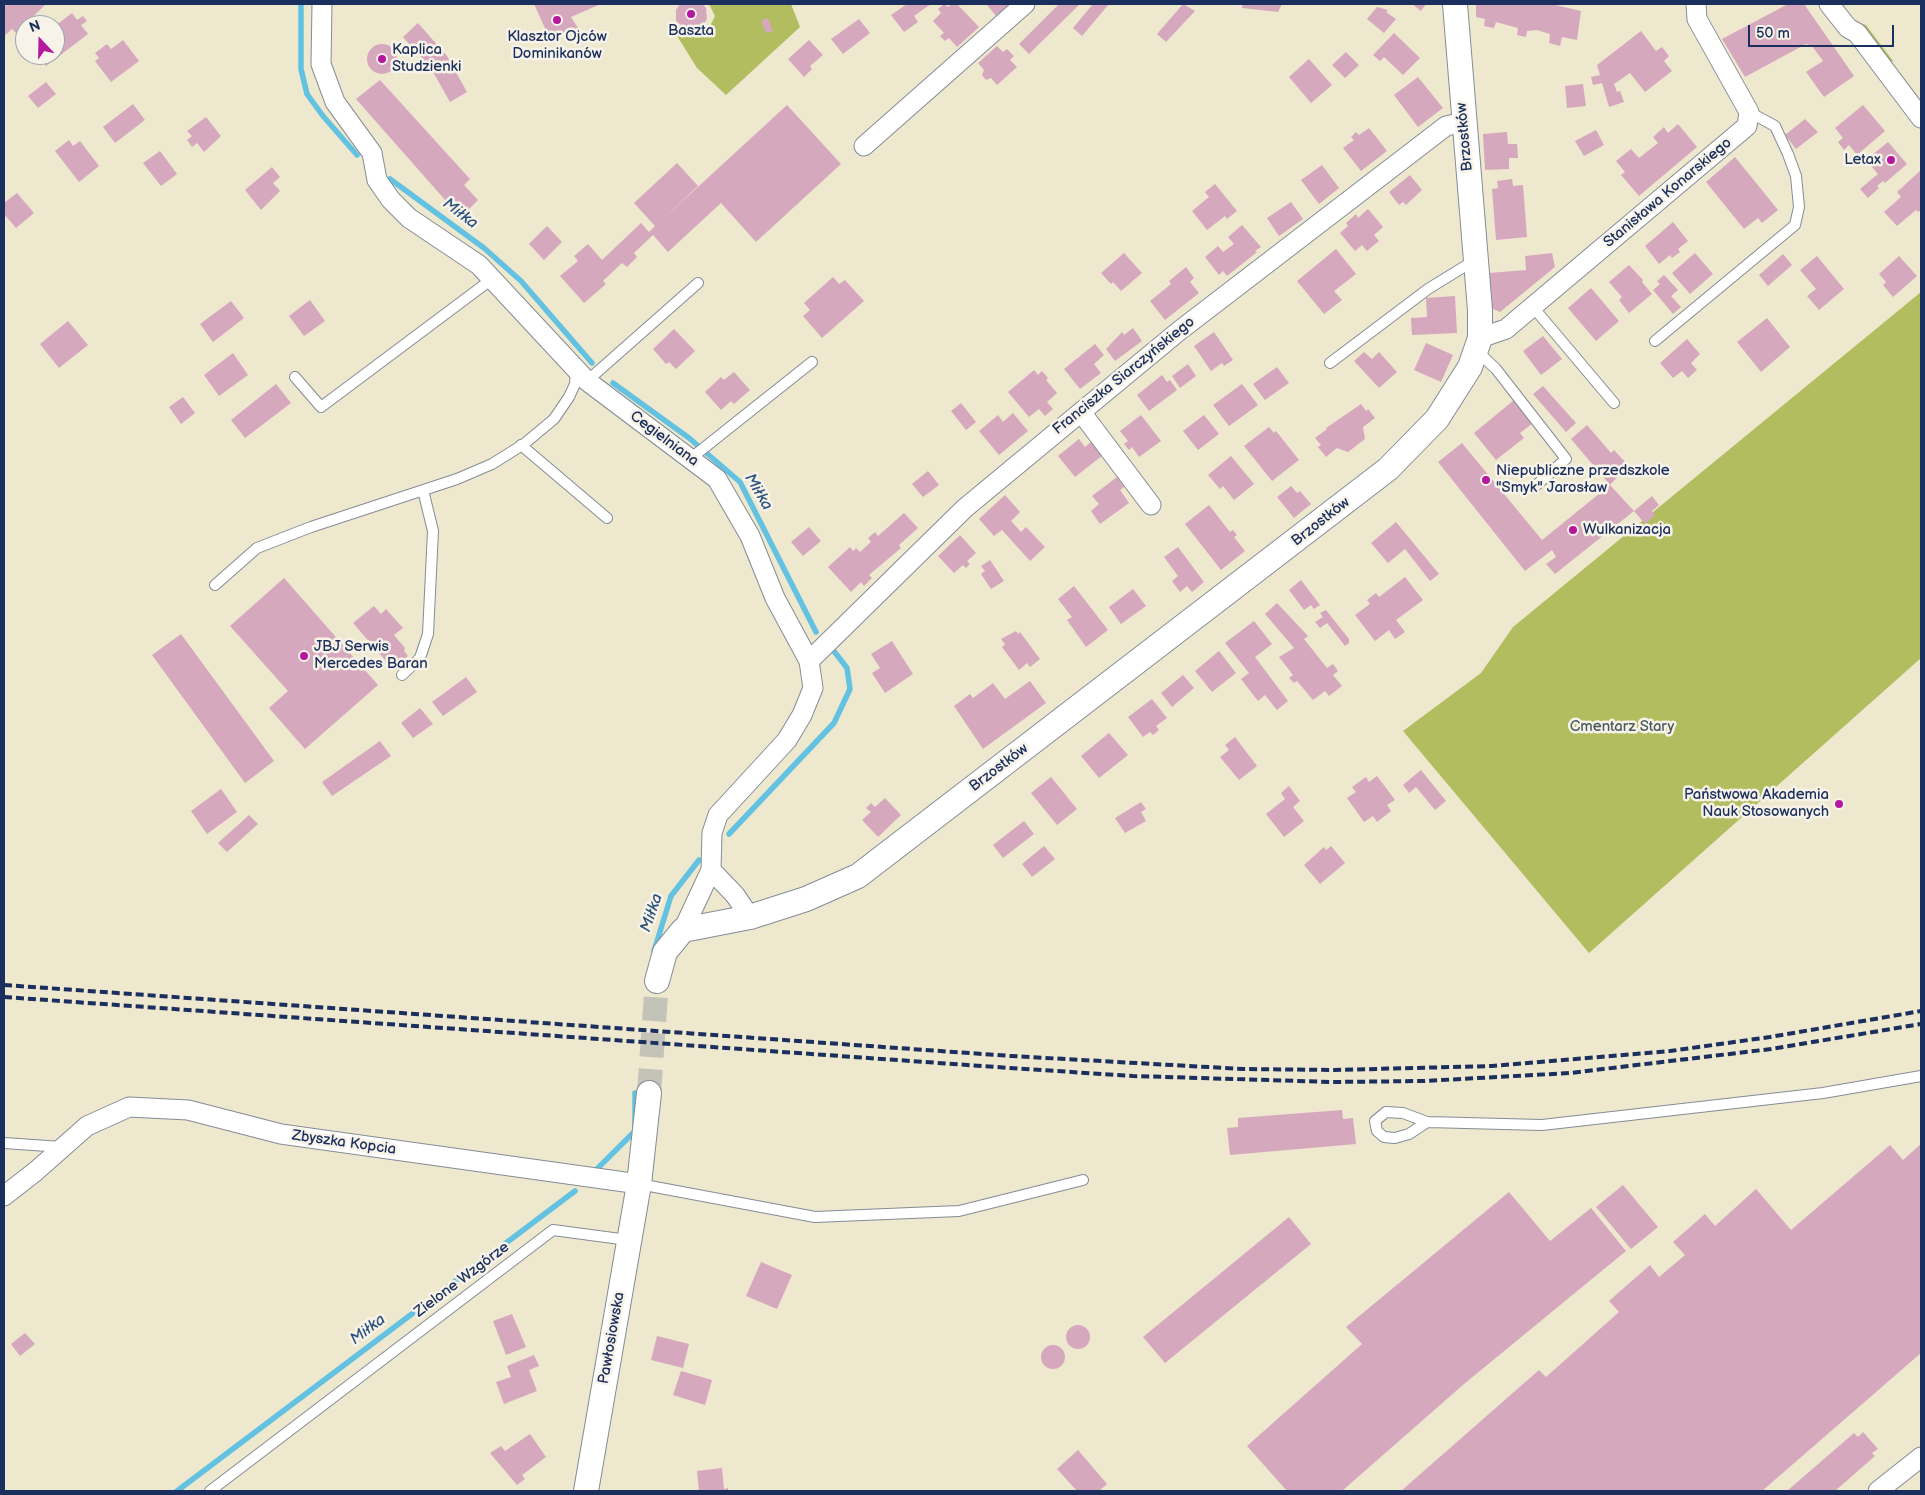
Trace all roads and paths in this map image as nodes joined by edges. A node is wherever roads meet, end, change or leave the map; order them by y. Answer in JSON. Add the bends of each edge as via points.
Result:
{"nodes":[{"id":1,"x":322,"y":4,"type":"edge"},
{"id":2,"x":1025,"y":4,"type":"edge"},
{"id":3,"x":1455,"y":4,"type":"edge"},
{"id":4,"x":1696,"y":4,"type":"edge"},
{"id":5,"x":1829,"y":4,"type":"edge"},
{"id":6,"x":1749,"y":112,"type":"junction"},
{"id":7,"x":1921,"y":118,"type":"edge"},
{"id":8,"x":1463,"y":122,"type":"junction"},
{"id":9,"x":864,"y":146,"type":"dead end"},
{"id":10,"x":1475,"y":260,"type":"junction"},
{"id":11,"x":492,"y":279,"type":"junction"},
{"id":12,"x":698,"y":283,"type":"dead end"},
{"id":13,"x":1533,"y":307,"type":"junction"},
{"id":14,"x":1655,"y":340,"type":"dead end"},
{"id":15,"x":1478,"y":345,"type":"junction"},
{"id":16,"x":812,"y":362,"type":"dead end"},
{"id":17,"x":1330,"y":363,"type":"dead end"},
{"id":18,"x":582,"y":376,"type":"junction"},
{"id":19,"x":295,"y":377,"type":"dead end"},
{"id":20,"x":1614,"y":403,"type":"dead end"},
{"id":21,"x":1081,"y":412,"type":"junction"},
{"id":22,"x":521,"y":445,"type":"junction"},
{"id":23,"x":693,"y":456,"type":"junction"},
{"id":24,"x":1533,"y":488,"type":"dead end"},
{"id":25,"x":423,"y":490,"type":"junction"},
{"id":26,"x":1151,"y":505,"type":"dead end"},
{"id":27,"x":607,"y":518,"type":"dead end"},
{"id":28,"x":215,"y":584,"type":"dead end"},
{"id":29,"x":809,"y":661,"type":"junction"},
{"id":30,"x":402,"y":675,"type":"dead end"},
{"id":31,"x":711,"y":870,"type":"junction"},
{"id":32,"x":750,"y":917,"type":"junction"},
{"id":33,"x":683,"y":930,"type":"junction"},
{"id":34,"x":657,"y":981,"type":"tunnel mouth"},
{"id":35,"x":1921,"y":1076,"type":"edge"},
{"id":36,"x":649,"y":1093,"type":"tunnel mouth"},
{"id":37,"x":1426,"y":1122,"type":"dead end"},
{"id":38,"x":4,"y":1143,"type":"edge"},
{"id":39,"x":63,"y":1147,"type":"junction"},
{"id":40,"x":1083,"y":1180,"type":"dead end"},
{"id":41,"x":639,"y":1184,"type":"junction"},
{"id":42,"x":4,"y":1196,"type":"edge"},
{"id":43,"x":628,"y":1240,"type":"junction"},
{"id":44,"x":1921,"y":1457,"type":"edge"},
{"id":45,"x":210,"y":1491,"type":"edge"},
{"id":46,"x":586,"y":1491,"type":"edge"},
{"id":47,"x":1878,"y":1491,"type":"edge"}],
"edges":[{"from":1,"to":11,"type":"street","name":"Cegielniana","via":[[321,64],[335,102],[372,152],[377,180],[409,218],[479,265]]},
{"from":2,"to":9,"type":"street"},
{"from":3,"to":8,"type":"street","name":"Brzostków"},
{"from":4,"to":6,"type":"street","via":[[1697,19]]},
{"from":5,"to":7,"type":"street","via":[[1848,28],[1857,33]]},
{"from":6,"to":13,"type":"street","name":"Stanisława Konarskiego","via":[[1747,126]]},
{"from":6,"to":14,"type":"lane","via":[[1775,126],[1788,154],[1796,176],[1799,207],[1796,225]]},
{"from":8,"to":10,"type":"street","name":"Brzostków"},
{"from":8,"to":21,"type":"street","name":"Franciszka Siarczyńskiego","via":[[1446,126],[1179,331]]},
{"from":10,"to":15,"type":"street","name":"Brzostków"},
{"from":10,"to":17,"type":"lane","via":[[1428,289]]},
{"from":11,"to":18,"type":"street","name":"Cegielniana"},
{"from":11,"to":19,"type":"lane","via":[[321,407]]},
{"from":12,"to":18,"type":"lane"},
{"from":13,"to":15,"type":"street","name":"Stanisława Konarskiego","via":[[1506,329]]},
{"from":13,"to":20,"type":"lane"},
{"from":15,"to":24,"type":"lane","via":[[1566,459]]},
{"from":15,"to":32,"type":"street","name":"Brzostków","via":[[1457,390],[1437,419],[1388,469],[858,876],[806,899]]},
{"from":16,"to":23,"type":"lane"},
{"from":18,"to":22,"type":"lane","via":[[554,419]]},
{"from":18,"to":23,"type":"street","name":"Cegielniana"},
{"from":21,"to":26,"type":"street"},
{"from":21,"to":29,"type":"street","name":"Franciszka Siarczyńskiego","via":[[965,508]]},
{"from":22,"to":25,"type":"lane","via":[[479,470]]},
{"from":22,"to":27,"type":"lane"},
{"from":23,"to":29,"type":"street","name":"Cegielniana","via":[[717,479],[750,536],[775,598]]},
{"from":25,"to":28,"type":"lane","via":[[311,526],[257,548]]},
{"from":25,"to":30,"type":"lane","via":[[432,531],[428,634],[420,658]]},
{"from":29,"to":31,"type":"street","name":"Cegielniana","via":[[813,688],[802,715],[787,740],[718,815],[712,833]]},
{"from":31,"to":32,"type":"street","via":[[735,895]]},
{"from":31,"to":33,"type":"street","name":"Cegielniana"},
{"from":32,"to":33,"type":"street","name":"Brzostków"},
{"from":33,"to":34,"type":"street","via":[[665,952]]},
{"from":35,"to":37,"type":"lane","via":[[1823,1093],[1559,1123]]},
{"from":36,"to":41,"type":"street","name":"Pawłosiowska"},
{"from":38,"to":39,"type":"lane"},
{"from":39,"to":41,"type":"street","name":"Zbyszka Kopcia","via":[[87,1126],[129,1107],[188,1110],[281,1134]]},
{"from":39,"to":42,"type":"street","name":"Zbyszka Kopcia"},
{"from":40,"to":41,"type":"lane","via":[[959,1211],[815,1217]]},
{"from":41,"to":43,"type":"street","name":"Pawłosiowska"},
{"from":43,"to":45,"type":"lane","name":"Zielone Wzgórze","via":[[554,1230]]},
{"from":43,"to":46,"type":"street","name":"Pawłosiowska"},
{"from":44,"to":47,"type":"street"}]}
